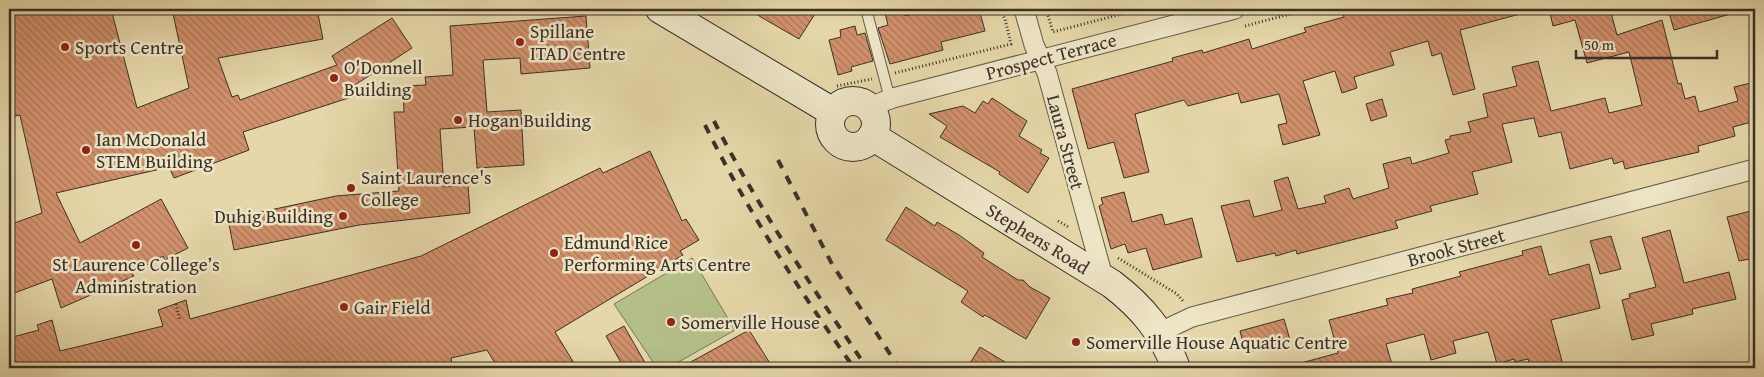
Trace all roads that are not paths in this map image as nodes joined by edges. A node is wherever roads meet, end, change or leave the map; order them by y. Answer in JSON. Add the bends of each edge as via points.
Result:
{"nodes":[{"id":1,"x":660,"y":9,"type":"edge"},
{"id":2,"x":866,"y":9,"type":"edge"},
{"id":3,"x":1024,"y":9,"type":"edge"},
{"id":4,"x":1235,"y":9,"type":"edge"},
{"id":5,"x":1040,"y":59,"type":"junction"},
{"id":6,"x":879,"y":103,"type":"junction"},
{"id":7,"x":832,"y":112,"type":"junction"},
{"id":8,"x":872,"y":136,"type":"junction"},
{"id":9,"x":1755,"y":168,"type":"edge"},
{"id":10,"x":1103,"y":277,"type":"junction"},
{"id":11,"x":1160,"y":332,"type":"junction"},
{"id":12,"x":1176,"y":368,"type":"edge"}],
"edges":[{"from":1,"to":7,"type":"street"},
{"from":2,"to":6,"type":"lane","via":[[883,76]]},
{"from":3,"to":5,"type":"street","name":"Laura Street"},
{"from":4,"to":5,"type":"street","name":"Prospect Terrace"},
{"from":5,"to":6,"type":"street","name":"Prospect Terrace"},
{"from":5,"to":10,"type":"street","name":"Laura Street","via":[[1047,72]]},
{"from":6,"to":7,"type":"street","via":[[846,102]]},
{"from":6,"to":8,"type":"street"},
{"from":7,"to":8,"type":"street","via":[[830,129],[838,142],[852,147],[867,142]]},
{"from":8,"to":10,"type":"street","name":"Stephens Road"},
{"from":9,"to":11,"type":"street","name":"Brook Street","via":[[1192,317]]},
{"from":10,"to":11,"type":"street","name":"Stephens Road","via":[[1136,304]]},
{"from":11,"to":12,"type":"street","name":"Stephens Road"}]}
